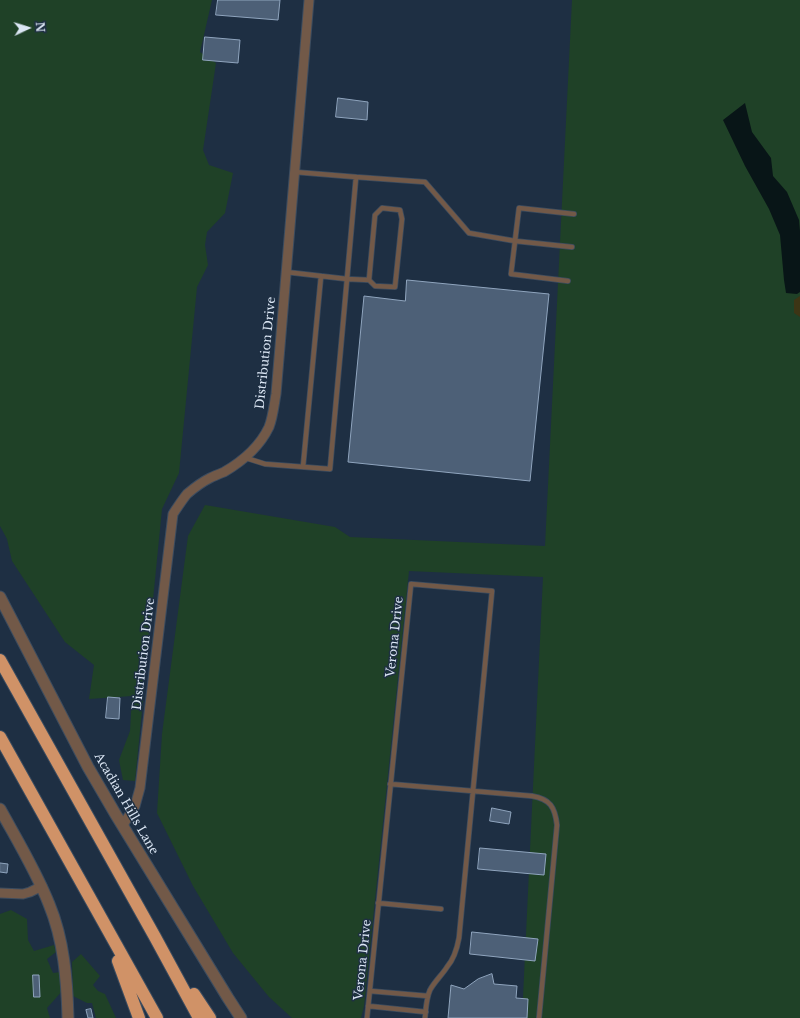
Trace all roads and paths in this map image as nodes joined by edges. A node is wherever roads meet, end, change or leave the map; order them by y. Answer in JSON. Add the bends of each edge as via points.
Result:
{"nodes":[{"id":1,"x":309,"y":0,"type":"edge"},
{"id":2,"x":295,"y":172,"type":"junction"},
{"id":3,"x":356,"y":177,"type":"junction"},
{"id":4,"x":574,"y":214,"type":"dead end"},
{"id":5,"x":515,"y":240,"type":"junction"},
{"id":6,"x":572,"y":247,"type":"dead end"},
{"id":7,"x":286,"y":272,"type":"junction"},
{"id":8,"x":321,"y":276,"type":"junction"},
{"id":9,"x":347,"y":279,"type":"junction"},
{"id":10,"x":369,"y":280,"type":"junction"},
{"id":11,"x":568,"y":281,"type":"dead end"},
{"id":12,"x":246,"y":458,"type":"junction"},
{"id":13,"x":303,"y":467,"type":"junction"},
{"id":14,"x":0,"y":597,"type":"edge"},
{"id":15,"x":0,"y":660,"type":"edge"},
{"id":16,"x":0,"y":737,"type":"edge"},
{"id":17,"x":390,"y":784,"type":"junction"},
{"id":18,"x":473,"y":791,"type":"junction"},
{"id":19,"x":0,"y":809,"type":"edge"},
{"id":20,"x":123,"y":825,"type":"junction"},
{"id":21,"x":42,"y":886,"type":"junction"},
{"id":22,"x":0,"y":893,"type":"edge"},
{"id":23,"x":378,"y":903,"type":"junction"},
{"id":24,"x":441,"y":909,"type":"dead end"},
{"id":25,"x":105,"y":926,"type":"junction"},
{"id":26,"x":155,"y":937,"type":"junction"},
{"id":27,"x":370,"y":991,"type":"junction"},
{"id":28,"x":428,"y":996,"type":"junction"},
{"id":29,"x":368,"y":1006,"type":"junction"},
{"id":30,"x":426,"y":1012,"type":"junction"},
{"id":31,"x":68,"y":1018,"type":"edge"},
{"id":32,"x":139,"y":1018,"type":"edge"},
{"id":33,"x":157,"y":1018,"type":"edge"},
{"id":34,"x":199,"y":1018,"type":"edge"},
{"id":35,"x":210,"y":1018,"type":"edge"},
{"id":36,"x":241,"y":1018,"type":"edge"},
{"id":37,"x":367,"y":1018,"type":"edge"},
{"id":38,"x":425,"y":1018,"type":"edge"},
{"id":39,"x":539,"y":1018,"type":"edge"}],
"edges":[{"from":1,"to":2,"type":"street","name":"Distribution Drive"},
{"from":2,"to":3,"type":"lane"},
{"from":2,"to":7,"type":"street","name":"Distribution Drive"},
{"from":3,"to":5,"type":"lane","via":[[425,182],[469,233]]},
{"from":3,"to":9,"type":"lane"},
{"from":4,"to":5,"type":"lane","via":[[519,208]]},
{"from":5,"to":6,"type":"lane"},
{"from":5,"to":11,"type":"lane","via":[[511,274]]},
{"from":7,"to":8,"type":"lane"},
{"from":7,"to":12,"type":"street","name":"Distribution Drive","via":[[273,411],[265,435]]},
{"from":8,"to":9,"type":"lane"},
{"from":8,"to":13,"type":"lane"},
{"from":9,"to":10,"type":"lane"},
{"from":9,"to":13,"type":"lane","via":[[330,469]]},
{"from":10,"to":10,"type":"lane","via":[[375,215],[382,208],[400,210],[402,219],[395,287],[375,286]]},
{"from":12,"to":13,"type":"lane","via":[[266,464]]},
{"from":12,"to":20,"type":"street","name":"Distribution Drive","via":[[209,478],[186,495],[173,514],[140,788],[135,806]]},
{"from":14,"to":20,"type":"street","name":"Acadian Hills Lane","via":[[88,767]]},
{"from":15,"to":26,"type":"highway"},
{"from":16,"to":25,"type":"highway"},
{"from":17,"to":18,"type":"lane"},
{"from":17,"to":18,"type":"lane","name":"Verona Drive","via":[[411,584],[426,585],[492,591]]},
{"from":17,"to":23,"type":"lane","name":"Verona Drive"},
{"from":18,"to":28,"type":"lane","name":"Verona Drive","via":[[457,947],[451,962],[435,982]]},
{"from":18,"to":39,"type":"lane","via":[[538,797],[546,801],[555,814],[557,824]]},
{"from":19,"to":21,"type":"street"},
{"from":20,"to":36,"type":"street","name":"Acadian Hills Lane"},
{"from":21,"to":22,"type":"street","via":[[23,894]]},
{"from":21,"to":31,"type":"street","via":[[58,931],[63,955]]},
{"from":23,"to":24,"type":"lane"},
{"from":23,"to":27,"type":"lane","name":"Verona Drive"},
{"from":25,"to":32,"type":"highway"},
{"from":25,"to":33,"type":"highway"},
{"from":26,"to":34,"type":"highway"},
{"from":26,"to":35,"type":"highway"},
{"from":27,"to":28,"type":"lane"},
{"from":27,"to":29,"type":"lane","name":"Verona Drive"},
{"from":28,"to":30,"type":"lane","name":"Verona Drive"},
{"from":29,"to":30,"type":"lane"},
{"from":29,"to":37,"type":"lane","name":"Verona Drive"},
{"from":30,"to":38,"type":"lane","name":"Verona Drive"}]}
